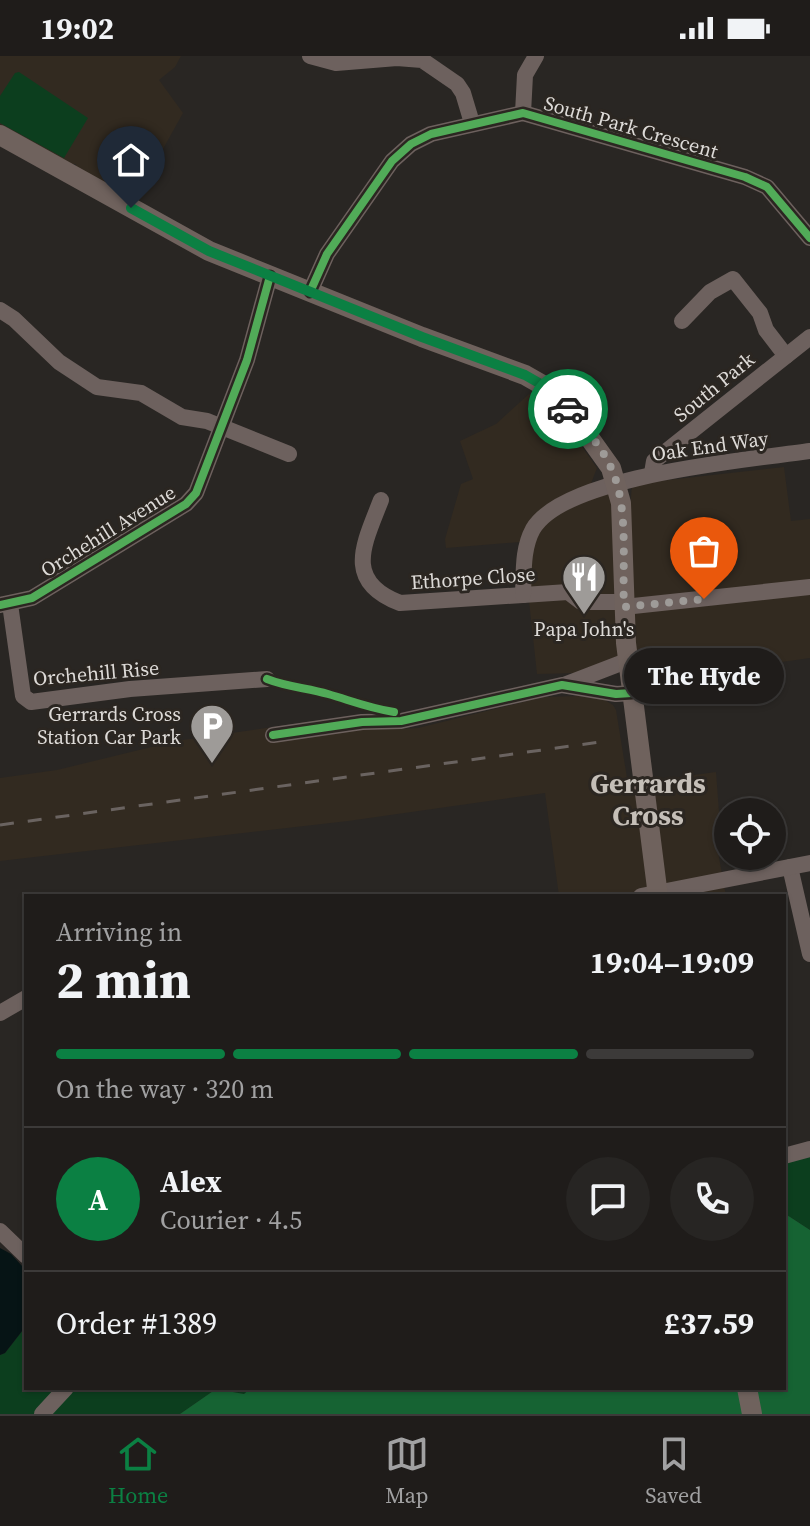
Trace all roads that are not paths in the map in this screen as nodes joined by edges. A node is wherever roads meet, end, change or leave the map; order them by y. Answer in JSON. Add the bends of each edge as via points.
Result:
{"nodes":[{"id":1,"x":310,"y":56,"type":"edge"},
{"id":2,"x":536,"y":56,"type":"edge"},
{"id":3,"x":523,"y":113,"type":"junction"},
{"id":4,"x":472,"y":123,"type":"junction"},
{"id":5,"x":0,"y":135,"type":"edge"},
{"id":6,"x":810,"y":238,"type":"edge"},
{"id":7,"x":270,"y":276,"type":"junction"},
{"id":8,"x":310,"y":292,"type":"junction"},
{"id":9,"x":0,"y":310,"type":"edge"},
{"id":10,"x":682,"y":321,"type":"dead end"},
{"id":11,"x":810,"y":337,"type":"edge"},
{"id":12,"x":786,"y":356,"type":"junction"},
{"id":13,"x":222,"y":427,"type":"junction"},
{"id":14,"x":810,"y":451,"type":"edge"},
{"id":15,"x":289,"y":454,"type":"dead end"},
{"id":16,"x":652,"y":473,"type":"junction"},
{"id":17,"x":617,"y":483,"type":"junction"},
{"id":18,"x":381,"y":500,"type":"dead end"},
{"id":19,"x":810,"y":587,"type":"edge"},
{"id":20,"x":523,"y":595,"type":"junction"},
{"id":21,"x":3,"y":602,"type":"edge"},
{"id":22,"x":624,"y":604,"type":"junction"},
{"id":23,"x":629,"y":660,"type":"junction"},
{"id":24,"x":267,"y":679,"type":"dead end"},
{"id":25,"x":562,"y":685,"type":"junction"},
{"id":26,"x":631,"y":690,"type":"junction"},
{"id":27,"x":273,"y":735,"type":"dead end"},
{"id":28,"x":810,"y":863,"type":"edge"},
{"id":29,"x":790,"y":867,"type":"junction"},
{"id":30,"x":652,"y":894,"type":"edge"},
{"id":31,"x":657,"y":894,"type":"edge"},
{"id":32,"x":810,"y":954,"type":"edge"},
{"id":33,"x":24,"y":999,"type":"edge"},
{"id":34,"x":0,"y":1013,"type":"edge"},
{"id":35,"x":810,"y":1149,"type":"edge"},
{"id":36,"x":786,"y":1155,"type":"edge"},
{"id":37,"x":0,"y":1231,"type":"edge"},
{"id":38,"x":24,"y":1254,"type":"edge"},
{"id":39,"x":64,"y":1390,"type":"edge"},
{"id":40,"x":747,"y":1390,"type":"edge"},
{"id":41,"x":42,"y":1414,"type":"edge"},
{"id":42,"x":752,"y":1414,"type":"edge"}],
"edges":[{"from":1,"to":4,"type":"street","via":[[336,63],[422,60],[457,84]]},
{"from":2,"to":3,"type":"street","via":[[525,75]]},
{"from":3,"to":4,"type":"street","name":"South Park Crescent"},
{"from":3,"to":6,"type":"street","name":"South Park Crescent","via":[[745,177],[767,187]]},
{"from":4,"to":8,"type":"street","name":"South Park Crescent","via":[[431,134],[392,161],[327,254]]},
{"from":5,"to":7,"type":"main road","via":[[209,251]]},
{"from":7,"to":8,"type":"main road"},
{"from":7,"to":13,"type":"street","name":"Orchehill Avenue"},
{"from":8,"to":17,"type":"main road","via":[[546,387],[592,439]]},
{"from":9,"to":13,"type":"street","via":[[59,362],[97,387],[141,393],[182,417]]},
{"from":10,"to":12,"type":"street","via":[[710,292],[733,279]]},
{"from":11,"to":12,"type":"street","name":"South Park"},
{"from":12,"to":16,"type":"street","name":"South Park","via":[[654,461]]},
{"from":13,"to":15,"type":"street"},
{"from":13,"to":21,"type":"street","name":"Orchehill Avenue","via":[[196,493],[186,504],[32,598]]},
{"from":14,"to":16,"type":"street","name":"Oak End Way"},
{"from":16,"to":17,"type":"street","name":"Oak End Way"},
{"from":17,"to":20,"type":"street","name":"Oak End Way","via":[[548,513],[534,528],[526,546]]},
{"from":17,"to":22,"type":"main road"},
{"from":18,"to":20,"type":"street","name":"Ethorpe Close","via":[[361,561],[369,583],[382,596],[400,603]]},
{"from":19,"to":22,"type":"street","name":"Ethorpe Close"},
{"from":20,"to":22,"type":"street","name":"Ethorpe Close","via":[[568,592],[581,602]]},
{"from":21,"to":24,"type":"street","name":"Orchehill Rise","via":[[23,696],[31,702]]},
{"from":22,"to":23,"type":"main road"},
{"from":23,"to":25,"type":"street"},
{"from":23,"to":26,"type":"main road"},
{"from":25,"to":26,"type":"street","via":[[597,680]]},
{"from":25,"to":27,"type":"street","via":[[401,721]]},
{"from":26,"to":30,"type":"main road"},
{"from":28,"to":29,"type":"street"},
{"from":29,"to":31,"type":"street"},
{"from":29,"to":32,"type":"street"},
{"from":33,"to":34,"type":"street"},
{"from":35,"to":36,"type":"street"},
{"from":37,"to":38,"type":"street"},
{"from":39,"to":41,"type":"street"},
{"from":40,"to":42,"type":"main road"}]}
